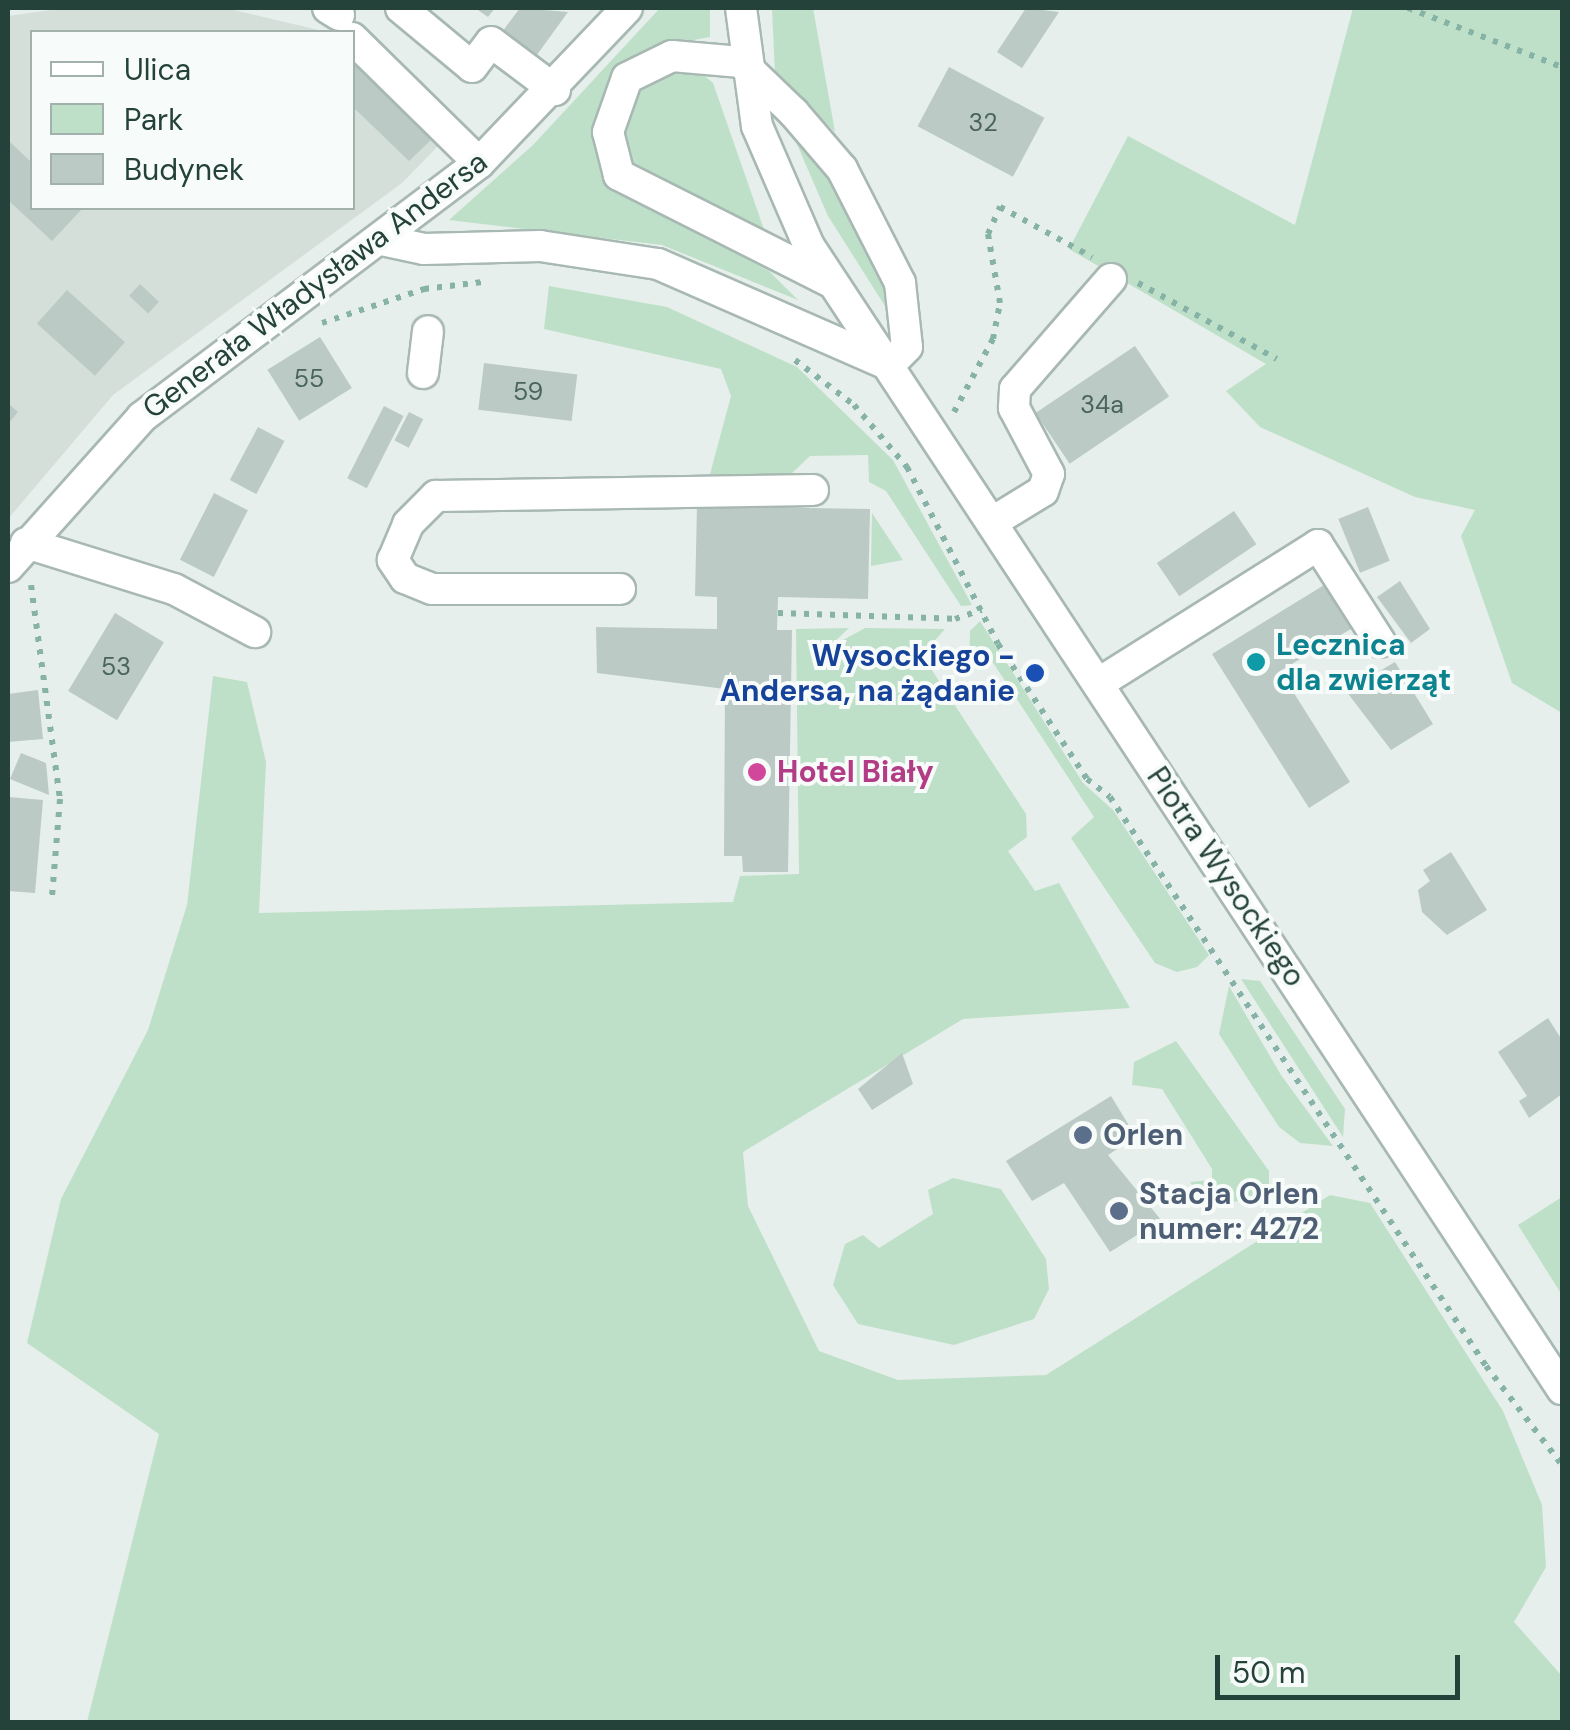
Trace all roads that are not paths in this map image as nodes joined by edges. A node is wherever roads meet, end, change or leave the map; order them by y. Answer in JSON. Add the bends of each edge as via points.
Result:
{"nodes":[{"id":1,"x":401,"y":8,"type":"edge"},
{"id":2,"x":627,"y":8,"type":"edge"},
{"id":3,"x":741,"y":8,"type":"edge"},
{"id":4,"x":355,"y":34,"type":"edge"},
{"id":5,"x":742,"y":62,"type":"junction"},
{"id":6,"x":555,"y":90,"type":"junction"},
{"id":7,"x":479,"y":163,"type":"junction"},
{"id":8,"x":382,"y":240,"type":"junction"},
{"id":9,"x":1110,"y":279,"type":"dead end"},
{"id":10,"x":833,"y":283,"type":"junction"},
{"id":11,"x":428,"y":331,"type":"dead end"},
{"id":12,"x":889,"y":365,"type":"junction"},
{"id":13,"x":423,"y":373,"type":"dead end"},
{"id":14,"x":813,"y":490,"type":"dead end"},
{"id":15,"x":994,"y":520,"type":"junction"},
{"id":16,"x":16,"y":555,"type":"edge"},
{"id":17,"x":620,"y":589,"type":"dead end"},
{"id":18,"x":255,"y":632,"type":"dead end"},
{"id":19,"x":1380,"y":642,"type":"dead end"},
{"id":20,"x":1099,"y":683,"type":"junction"},
{"id":21,"x":1562,"y":1389,"type":"edge"}],
"edges":[{"from":1,"to":6,"type":"street","via":[[472,67],[491,42]]},
{"from":2,"to":6,"type":"street","name":"Generała Władysława Andersa"},
{"from":3,"to":5,"type":"street","name":"Piotra Wysockiego"},
{"from":4,"to":7,"type":"street"},
{"from":5,"to":10,"type":"street","name":"Piotra Wysockiego","via":[[767,156]]},
{"from":5,"to":10,"type":"street","via":[[672,56],[639,68],[610,112],[609,156],[639,190]]},
{"from":5,"to":12,"type":"street","via":[[842,168],[877,233],[910,316],[907,347]]},
{"from":6,"to":7,"type":"street","name":"Generała Władysława Andersa"},
{"from":7,"to":8,"type":"street","name":"Generała Władysława Andersa"},
{"from":8,"to":12,"type":"street","via":[[424,249],[540,246],[658,264]]},
{"from":8,"to":16,"type":"street","name":"Generała Władysława Andersa","via":[[142,417]]},
{"from":9,"to":15,"type":"street","via":[[1015,390],[1014,408],[1048,474],[1043,491]]},
{"from":10,"to":12,"type":"street","name":"Piotra Wysockiego"},
{"from":11,"to":13,"type":"street"},
{"from":12,"to":15,"type":"street","name":"Piotra Wysockiego"},
{"from":14,"to":17,"type":"street","via":[[436,496],[408,524],[393,560],[406,578],[432,588]]},
{"from":15,"to":20,"type":"street","name":"Piotra Wysockiego"},
{"from":16,"to":18,"type":"street","via":[[174,589]]},
{"from":19,"to":20,"type":"street","via":[[1318,545]]},
{"from":20,"to":21,"type":"street","name":"Piotra Wysockiego"}]}
